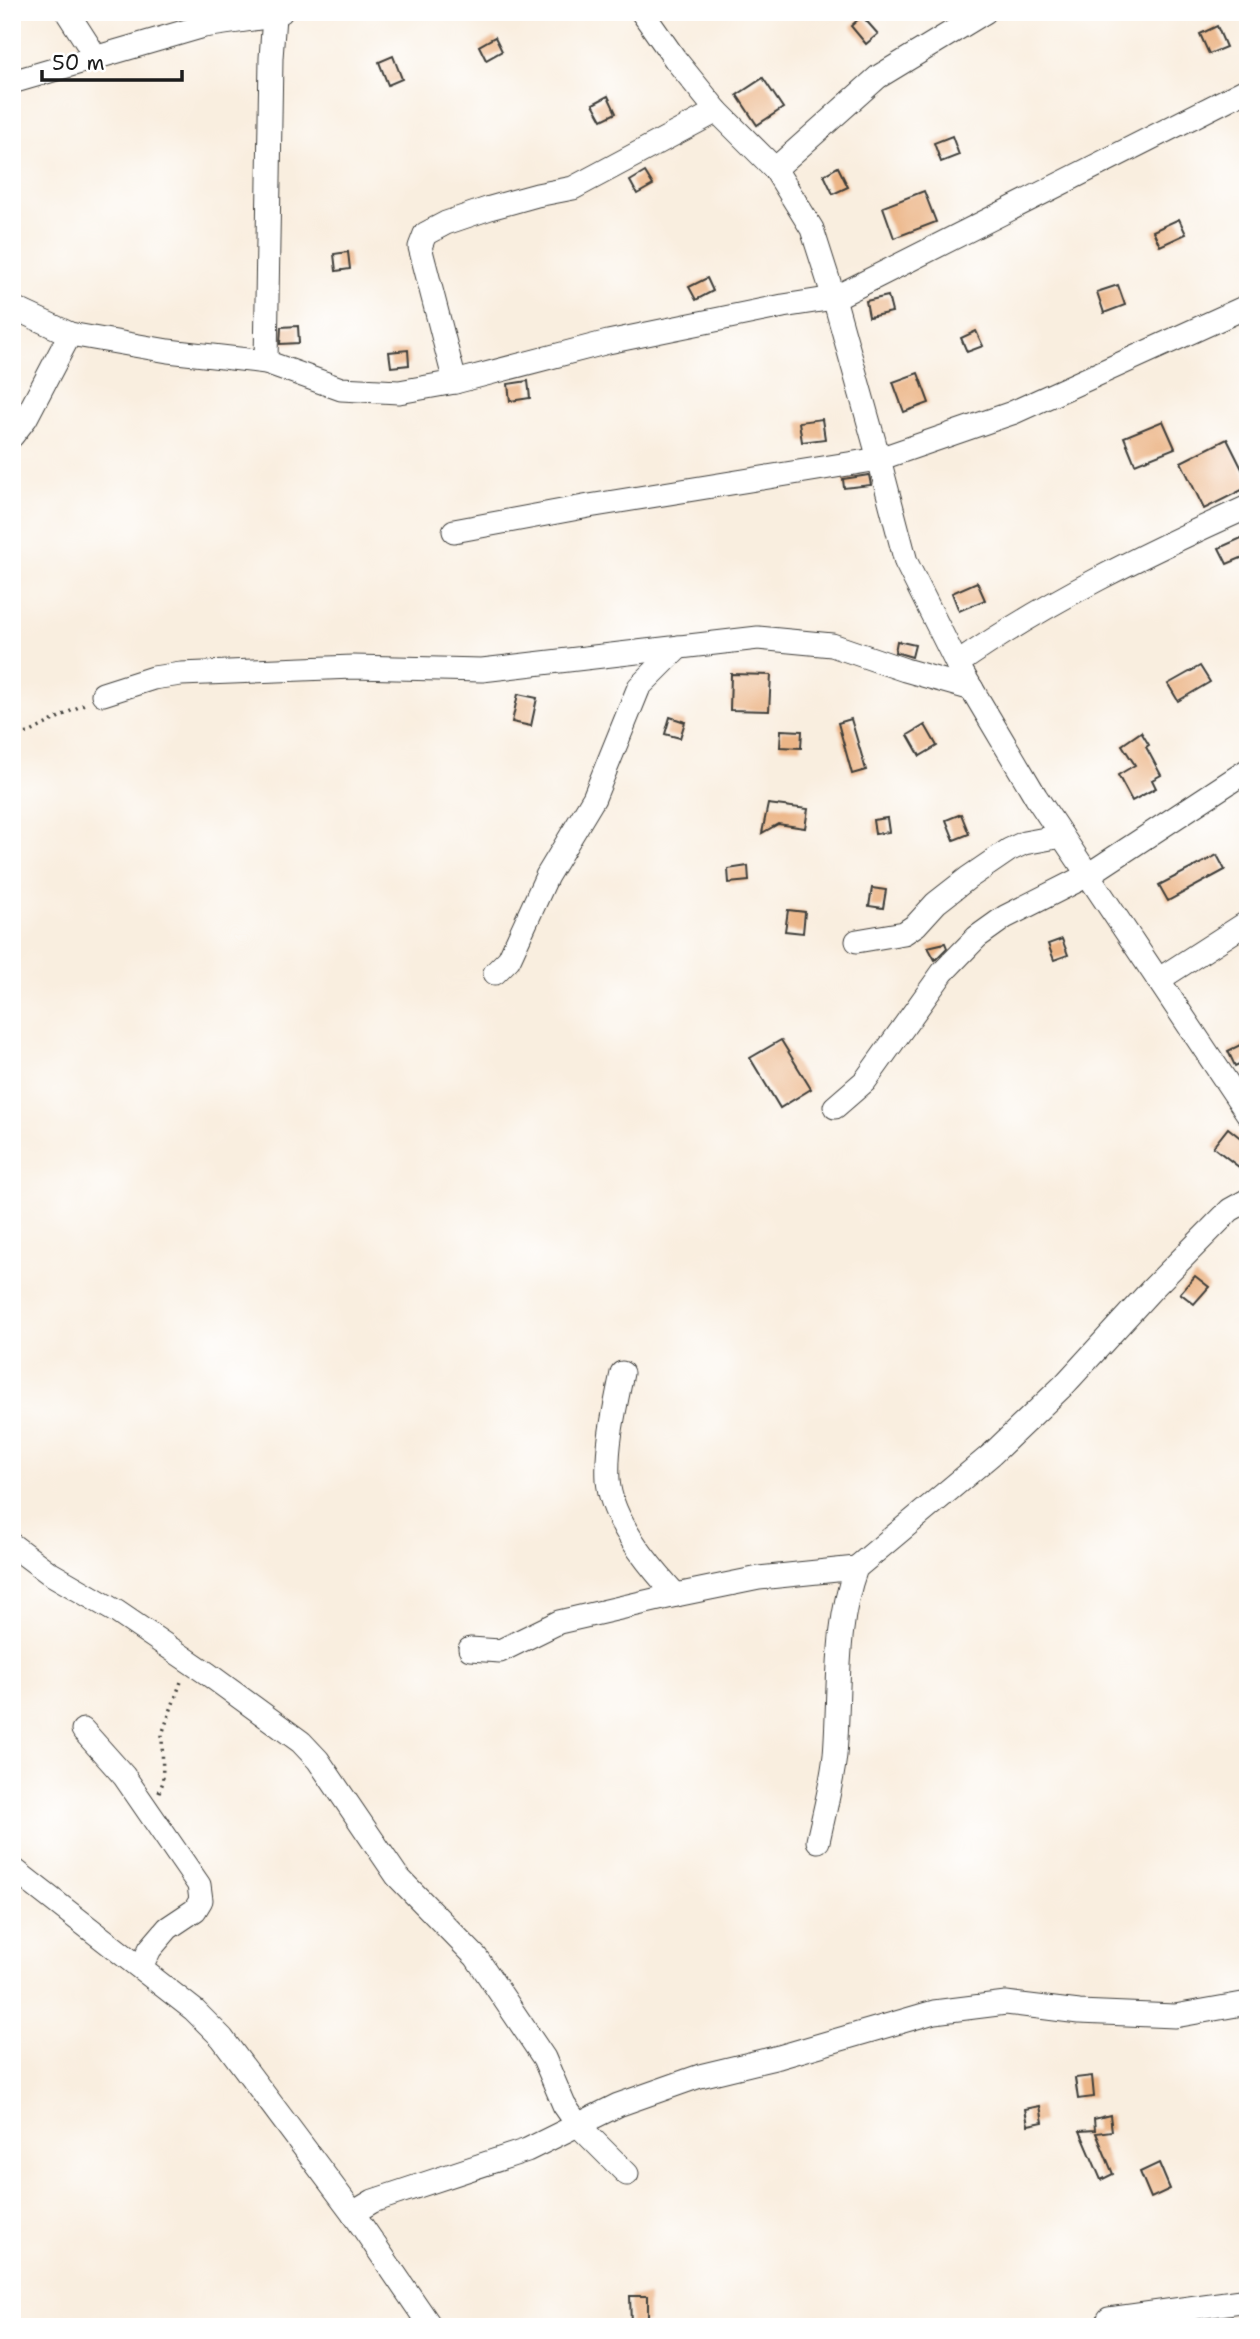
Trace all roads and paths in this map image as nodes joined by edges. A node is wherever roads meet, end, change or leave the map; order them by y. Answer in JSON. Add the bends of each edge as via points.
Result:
{"nodes":[{"id":1,"x":67,"y":12,"type":"edge"},
{"id":2,"x":642,"y":12,"type":"edge"},
{"id":3,"x":985,"y":12,"type":"edge"},
{"id":4,"x":277,"y":14,"type":"edge"},
{"id":5,"x":96,"y":57,"type":"junction"},
{"id":6,"x":12,"y":82,"type":"edge"},
{"id":7,"x":1248,"y":89,"type":"edge"},
{"id":8,"x":717,"y":111,"type":"junction"},
{"id":9,"x":775,"y":169,"type":"junction"},
{"id":10,"x":834,"y":298,"type":"junction"},
{"id":11,"x":1248,"y":306,"type":"edge"},
{"id":12,"x":12,"y":307,"type":"edge"},
{"id":13,"x":70,"y":334,"type":"junction"},
{"id":14,"x":266,"y":362,"type":"junction"},
{"id":15,"x":455,"y":382,"type":"junction"},
{"id":16,"x":12,"y":436,"type":"edge"},
{"id":17,"x":879,"y":459,"type":"junction"},
{"id":18,"x":1248,"y":507,"type":"edge"},
{"id":19,"x":454,"y":531,"type":"dead end"},
{"id":20,"x":679,"y":648,"type":"junction"},
{"id":21,"x":957,"y":664,"type":"junction"},
{"id":22,"x":972,"y":689,"type":"junction"},
{"id":23,"x":103,"y":694,"type":"joint"},
{"id":24,"x":12,"y":735,"type":"edge"},
{"id":25,"x":1248,"y":770,"type":"edge"},
{"id":26,"x":1062,"y":836,"type":"junction"},
{"id":27,"x":1088,"y":875,"type":"junction"},
{"id":28,"x":1248,"y":922,"type":"edge"},
{"id":29,"x":857,"y":941,"type":"dead end"},
{"id":30,"x":495,"y":973,"type":"dead end"},
{"id":31,"x":1158,"y":980,"type":"junction"},
{"id":32,"x":1238,"y":1080,"type":"edge"},
{"id":33,"x":835,"y":1107,"type":"dead end"},
{"id":34,"x":1248,"y":1114,"type":"edge"},
{"id":35,"x":1248,"y":1200,"type":"edge"},
{"id":36,"x":622,"y":1373,"type":"dead end"},
{"id":37,"x":12,"y":1545,"type":"edge"},
{"id":38,"x":856,"y":1568,"type":"junction"},
{"id":39,"x":676,"y":1595,"type":"junction"},
{"id":40,"x":470,"y":1649,"type":"dead end"},
{"id":41,"x":182,"y":1656,"type":"junction"},
{"id":42,"x":83,"y":1730,"type":"dead end"},
{"id":43,"x":149,"y":1813,"type":"junction"},
{"id":44,"x":818,"y":1840,"type":"dead end"},
{"id":45,"x":12,"y":1868,"type":"edge"},
{"id":46,"x":141,"y":1968,"type":"junction"},
{"id":47,"x":1248,"y":2003,"type":"edge"},
{"id":48,"x":578,"y":2125,"type":"junction"},
{"id":49,"x":627,"y":2174,"type":"dead end"},
{"id":50,"x":353,"y":2213,"type":"junction"},
{"id":51,"x":1248,"y":2300,"type":"edge"},
{"id":52,"x":1109,"y":2319,"type":"dead end"},
{"id":53,"x":431,"y":2327,"type":"edge"}],
"edges":[{"from":1,"to":5,"type":"street"},
{"from":2,"to":8,"type":"street"},
{"from":3,"to":9,"type":"street","via":[[878,78]]},
{"from":4,"to":5,"type":"street","via":[[204,26]]},
{"from":4,"to":14,"type":"street","via":[[271,58]]},
{"from":5,"to":6,"type":"street"},
{"from":7,"to":10,"type":"street"},
{"from":8,"to":9,"type":"street"},
{"from":8,"to":15,"type":"street","via":[[573,188],[490,208],[425,234],[420,247]]},
{"from":9,"to":10,"type":"street","via":[[811,229]]},
{"from":10,"to":15,"type":"street","via":[[608,342]]},
{"from":10,"to":17,"type":"street"},
{"from":11,"to":17,"type":"street","via":[[1012,414]]},
{"from":12,"to":13,"type":"street"},
{"from":13,"to":14,"type":"street"},
{"from":13,"to":16,"type":"street"},
{"from":14,"to":15,"type":"street","via":[[341,389],[399,392]]},
{"from":17,"to":19,"type":"street"},
{"from":17,"to":21,"type":"street","via":[[906,562]]},
{"from":18,"to":21,"type":"street","via":[[1159,547],[994,638]]},
{"from":20,"to":22,"type":"street","via":[[758,638],[832,645]]},
{"from":20,"to":23,"type":"street","via":[[482,670],[353,667],[181,674]]},
{"from":20,"to":30,"type":"street","via":[[639,687],[594,798],[547,876],[509,959]]},
{"from":21,"to":22,"type":"street"},
{"from":22,"to":26,"type":"street"},
{"from":23,"to":24,"type":"path","via":[[29,733]]},
{"from":25,"to":27,"type":"street"},
{"from":26,"to":27,"type":"street"},
{"from":26,"to":29,"type":"street","via":[[1009,850],[957,886],[904,933]]},
{"from":27,"to":31,"type":"street"},
{"from":27,"to":33,"type":"street","via":[[1005,917],[977,937],[943,972],[865,1081]]},
{"from":28,"to":31,"type":"street"},
{"from":31,"to":32,"type":"street"},
{"from":32,"to":34,"type":"street"},
{"from":35,"to":38,"type":"street","via":[[1230,1210],[992,1454]]},
{"from":36,"to":39,"type":"street","via":[[611,1427],[608,1481],[616,1510],[651,1568]]},
{"from":37,"to":41,"type":"street"},
{"from":38,"to":39,"type":"street","via":[[759,1578]]},
{"from":38,"to":44,"type":"street","via":[[846,1594],[834,1758]]},
{"from":39,"to":40,"type":"street","via":[[559,1622],[500,1651]]},
{"from":41,"to":43,"type":"path","via":[[182,1683],[162,1734],[163,1782]]},
{"from":41,"to":48,"type":"street","via":[[301,1742],[318,1760],[397,1876],[475,1957],[544,2058]]},
{"from":42,"to":43,"type":"street"},
{"from":43,"to":46,"type":"street","via":[[199,1885],[201,1900],[195,1910],[168,1928]]},
{"from":45,"to":46,"type":"street"},
{"from":46,"to":50,"type":"street","via":[[222,2038]]},
{"from":47,"to":48,"type":"street","via":[[1175,2016],[1006,2003],[934,2012],[700,2076],[618,2105]]},
{"from":48,"to":49,"type":"street"},
{"from":48,"to":50,"type":"street","via":[[527,2150],[373,2201]]},
{"from":50,"to":53,"type":"street"},
{"from":51,"to":52,"type":"street"}]}
